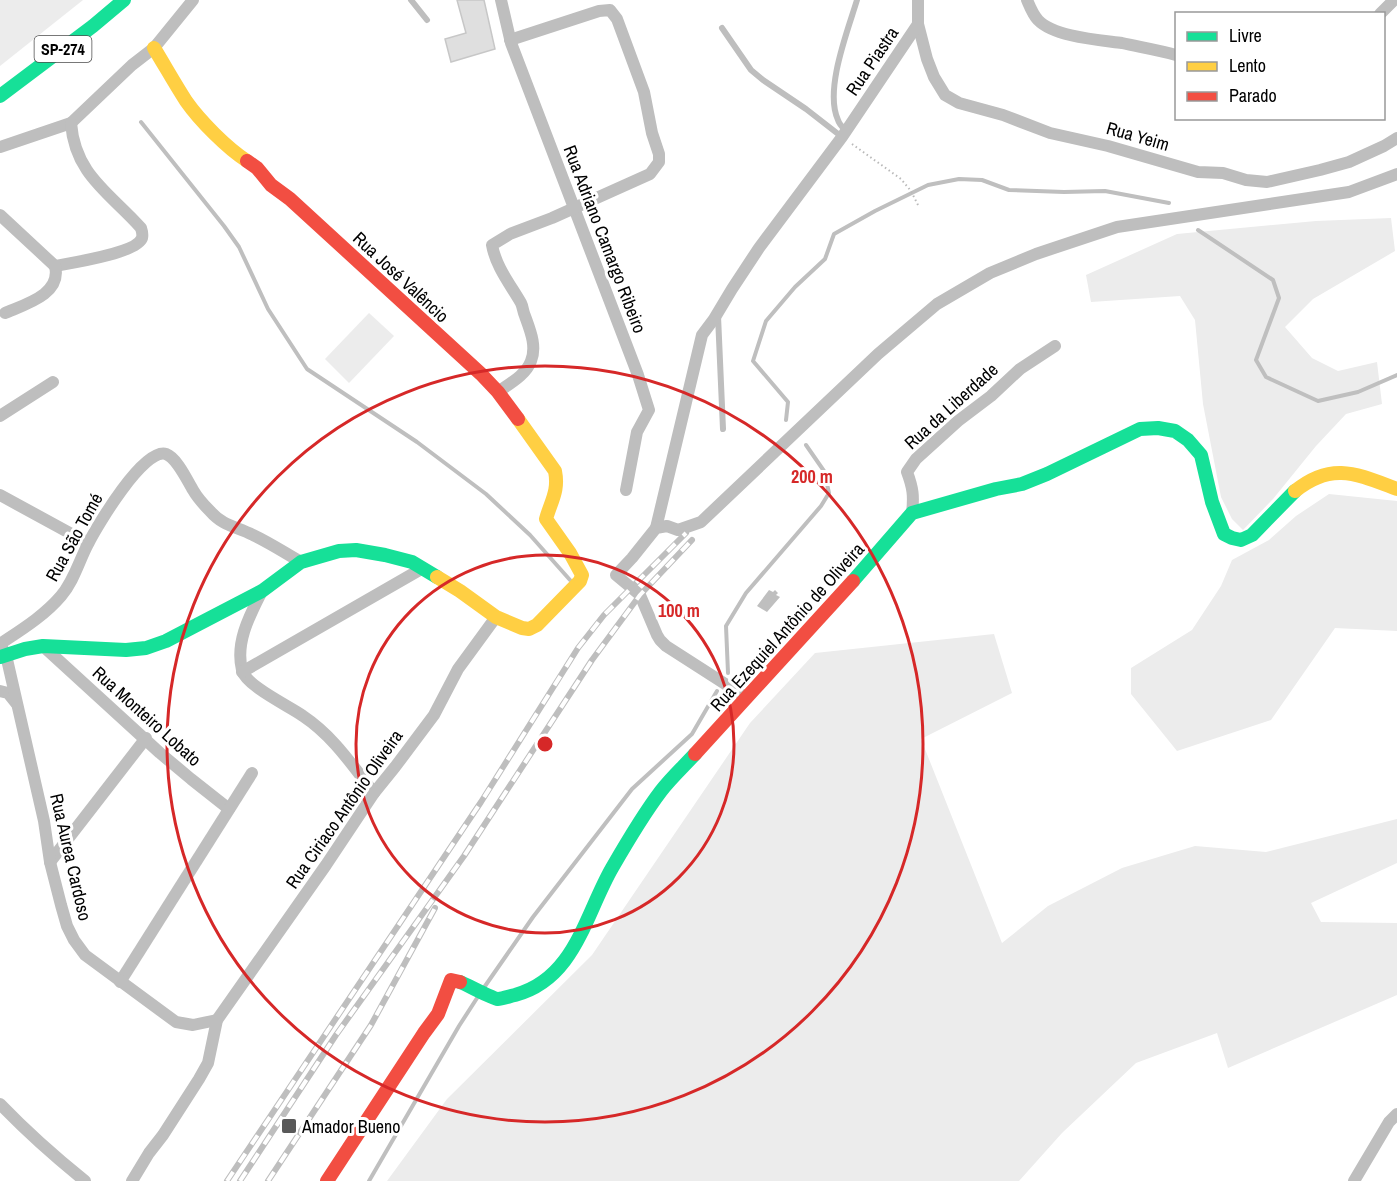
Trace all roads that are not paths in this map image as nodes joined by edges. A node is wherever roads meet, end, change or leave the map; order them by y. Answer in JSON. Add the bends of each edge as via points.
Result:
{"nodes":[{"id":1,"x":124,"y":0,"type":"edge"},
{"id":2,"x":193,"y":0,"type":"edge"},
{"id":3,"x":411,"y":0,"type":"edge"},
{"id":4,"x":501,"y":0,"type":"edge"},
{"id":5,"x":857,"y":0,"type":"edge"},
{"id":6,"x":918,"y":0,"type":"edge"},
{"id":7,"x":1027,"y":0,"type":"edge"},
{"id":8,"x":1394,"y":0,"type":"edge"},
{"id":9,"x":1382,"y":12,"type":"edge"},
{"id":10,"x":427,"y":20,"type":"dead end"},
{"id":11,"x":918,"y":24,"type":"junction"},
{"id":12,"x":722,"y":28,"type":"dead end"},
{"id":13,"x":510,"y":40,"type":"junction"},
{"id":14,"x":154,"y":48,"type":"junction"},
{"id":15,"x":1175,"y":55,"type":"edge"},
{"id":16,"x":0,"y":96,"type":"edge"},
{"id":17,"x":71,"y":123,"type":"junction"},
{"id":18,"x":844,"y":134,"type":"junction"},
{"id":19,"x":1397,"y":138,"type":"edge"},
{"id":20,"x":0,"y":147,"type":"edge"},
{"id":21,"x":1397,"y":174,"type":"edge"},
{"id":22,"x":574,"y":208,"type":"junction"},
{"id":23,"x":0,"y":215,"type":"edge"},
{"id":24,"x":55,"y":266,"type":"junction"},
{"id":25,"x":5,"y":313,"type":"dead end"},
{"id":26,"x":718,"y":313,"type":"junction"},
{"id":27,"x":1055,"y":346,"type":"dead end"},
{"id":28,"x":53,"y":382,"type":"dead end"},
{"id":29,"x":498,"y":392,"type":"junction"},
{"id":30,"x":0,"y":416,"type":"edge"},
{"id":31,"x":723,"y":429,"type":"dead end"},
{"id":32,"x":1397,"y":489,"type":"edge"},
{"id":33,"x":626,"y":490,"type":"dead end"},
{"id":34,"x":0,"y":495,"type":"edge"},
{"id":35,"x":912,"y":513,"type":"junction"},
{"id":36,"x":656,"y":528,"type":"junction"},
{"id":37,"x":88,"y":543,"type":"junction"},
{"id":38,"x":300,"y":562,"type":"junction"},
{"id":39,"x":423,"y":568,"type":"junction"},
{"id":40,"x":262,"y":591,"type":"junction"},
{"id":41,"x":496,"y":617,"type":"junction"},
{"id":42,"x":44,"y":646,"type":"junction"},
{"id":43,"x":1,"y":652,"type":"edge"},
{"id":44,"x":242,"y":672,"type":"junction"},
{"id":45,"x":0,"y":691,"type":"edge"},
{"id":46,"x":747,"y":698,"type":"junction"},
{"id":47,"x":17,"y":704,"type":"junction"},
{"id":48,"x":146,"y":738,"type":"junction"},
{"id":49,"x":252,"y":773,"type":"dead end"},
{"id":50,"x":374,"y":793,"type":"junction"},
{"id":51,"x":229,"y":809,"type":"junction"},
{"id":52,"x":50,"y":862,"type":"junction"},
{"id":53,"x":120,"y":982,"type":"junction"},
{"id":54,"x":217,"y":1020,"type":"junction"},
{"id":55,"x":0,"y":1104,"type":"edge"},
{"id":56,"x":1397,"y":1114,"type":"edge"},
{"id":57,"x":85,"y":1181,"type":"edge"},
{"id":58,"x":132,"y":1181,"type":"edge"},
{"id":59,"x":327,"y":1181,"type":"edge"},
{"id":60,"x":1354,"y":1181,"type":"edge"}],
"edges":[{"from":1,"to":16,"type":"street","number":"SP-274"},
{"from":2,"to":14,"type":"street"},
{"from":3,"to":10,"type":"lane"},
{"from":4,"to":13,"type":"street","name":"Rua Adriano Camargo Ribeiro"},
{"from":5,"to":18,"type":"lane","via":[[834,89]]},
{"from":6,"to":11,"type":"street","name":"Rua Piastra"},
{"from":7,"to":15,"type":"street","via":[[1039,21],[1066,34]]},
{"from":8,"to":9,"type":"street"},
{"from":11,"to":18,"type":"street","name":"Rua Piastra"},
{"from":11,"to":19,"type":"street","name":"Rua Yeim","via":[[934,77],[945,95],[959,103],[1050,133],[1198,172],[1267,182],[1349,162]]},
{"from":12,"to":18,"type":"lane","via":[[751,70]]},
{"from":13,"to":22,"type":"street","name":"Rua Adriano Camargo Ribeiro"},
{"from":13,"to":22,"type":"street","via":[[599,11],[610,10],[617,19],[644,92],[659,162],[650,174]]},
{"from":14,"to":17,"type":"street"},
{"from":14,"to":29,"type":"street","name":"Rua José Valêncio","via":[[203,121]]},
{"from":17,"to":20,"type":"street"},
{"from":17,"to":24,"type":"street","via":[[72,137],[84,167],[141,228],[143,235],[129,248]]},
{"from":18,"to":26,"type":"street","name":"Rua Piastra","via":[[759,248]]},
{"from":21,"to":36,"type":"street","via":[[1349,192],[1117,227],[990,273],[937,304],[878,354],[701,522],[678,530]]},
{"from":22,"to":29,"type":"street","via":[[492,245],[494,256],[522,305],[533,345],[531,363]]},
{"from":22,"to":33,"type":"street","name":"Rua Adriano Camargo Ribeiro","via":[[649,410],[637,432]]},
{"from":23,"to":24,"type":"street"},
{"from":24,"to":25,"type":"street","via":[[57,279],[51,288]]},
{"from":26,"to":31,"type":"lane"},
{"from":26,"to":36,"type":"street","name":"Rua Piastra","via":[[702,335]]},
{"from":27,"to":35,"type":"street","name":"Rua da Liberdade","via":[[1020,369],[916,459],[907,472],[914,497]]},
{"from":28,"to":30,"type":"street"},
{"from":29,"to":41,"type":"street","name":"Rua José Valêncio","via":[[555,471],[558,482],[546,519],[582,575],[529,629]]},
{"from":32,"to":35,"type":"street","via":[[1356,474],[1325,474],[1293,493],[1254,532],[1241,540],[1232,539],[1224,534],[1212,502],[1201,455],[1175,431],[1158,428],[1140,429],[1022,484]]},
{"from":34,"to":37,"type":"street"},
{"from":35,"to":46,"type":"street","name":"Rua Ezequiel Antônio de Oliveira"},
{"from":36,"to":46,"type":"street","via":[[616,575],[640,595],[657,635],[666,646]]},
{"from":37,"to":38,"type":"street","name":"Rua São Tomé","via":[[116,497],[143,464],[159,453],[170,457],[217,519]]},
{"from":37,"to":43,"type":"street","name":"Rua São Tomé","via":[[60,597]]},
{"from":38,"to":39,"type":"street","via":[[356,550]]},
{"from":38,"to":40,"type":"street"},
{"from":39,"to":41,"type":"street"},
{"from":39,"to":44,"type":"street"},
{"from":40,"to":42,"type":"street","via":[[146,648]]},
{"from":40,"to":44,"type":"street","via":[[243,636]]},
{"from":41,"to":50,"type":"street","name":"Rua Ciriaco Antônio Oliveira","via":[[458,669],[434,715]]},
{"from":42,"to":43,"type":"street"},
{"from":42,"to":48,"type":"street","name":"Rua Monteiro Lobato"},
{"from":43,"to":47,"type":"street","name":"Rua Aurea Cardoso"},
{"from":44,"to":50,"type":"street","via":[[259,689],[325,733]]},
{"from":45,"to":47,"type":"street","via":[[8,693]]},
{"from":46,"to":59,"type":"street","name":"Rua Ezequiel Antônio de Oliveira","via":[[663,790],[636,826],[564,962],[538,985],[498,999],[451,980],[438,1014]]},
{"from":47,"to":52,"type":"street","name":"Rua Aurea Cardoso"},
{"from":48,"to":51,"type":"street","name":"Rua Monteiro Lobato"},
{"from":48,"to":52,"type":"street"},
{"from":49,"to":51,"type":"street"},
{"from":50,"to":54,"type":"street","name":"Rua Ciriaco Antônio Oliveira"},
{"from":51,"to":53,"type":"street"},
{"from":52,"to":53,"type":"street","name":"Rua Aurea Cardoso","via":[[74,940],[85,955]]},
{"from":53,"to":54,"type":"street","via":[[176,1022],[193,1025]]},
{"from":54,"to":58,"type":"street","name":"Rua Ciriaco Antônio Oliveira","via":[[208,1063]]},
{"from":55,"to":57,"type":"street"},
{"from":56,"to":60,"type":"street"}]}
